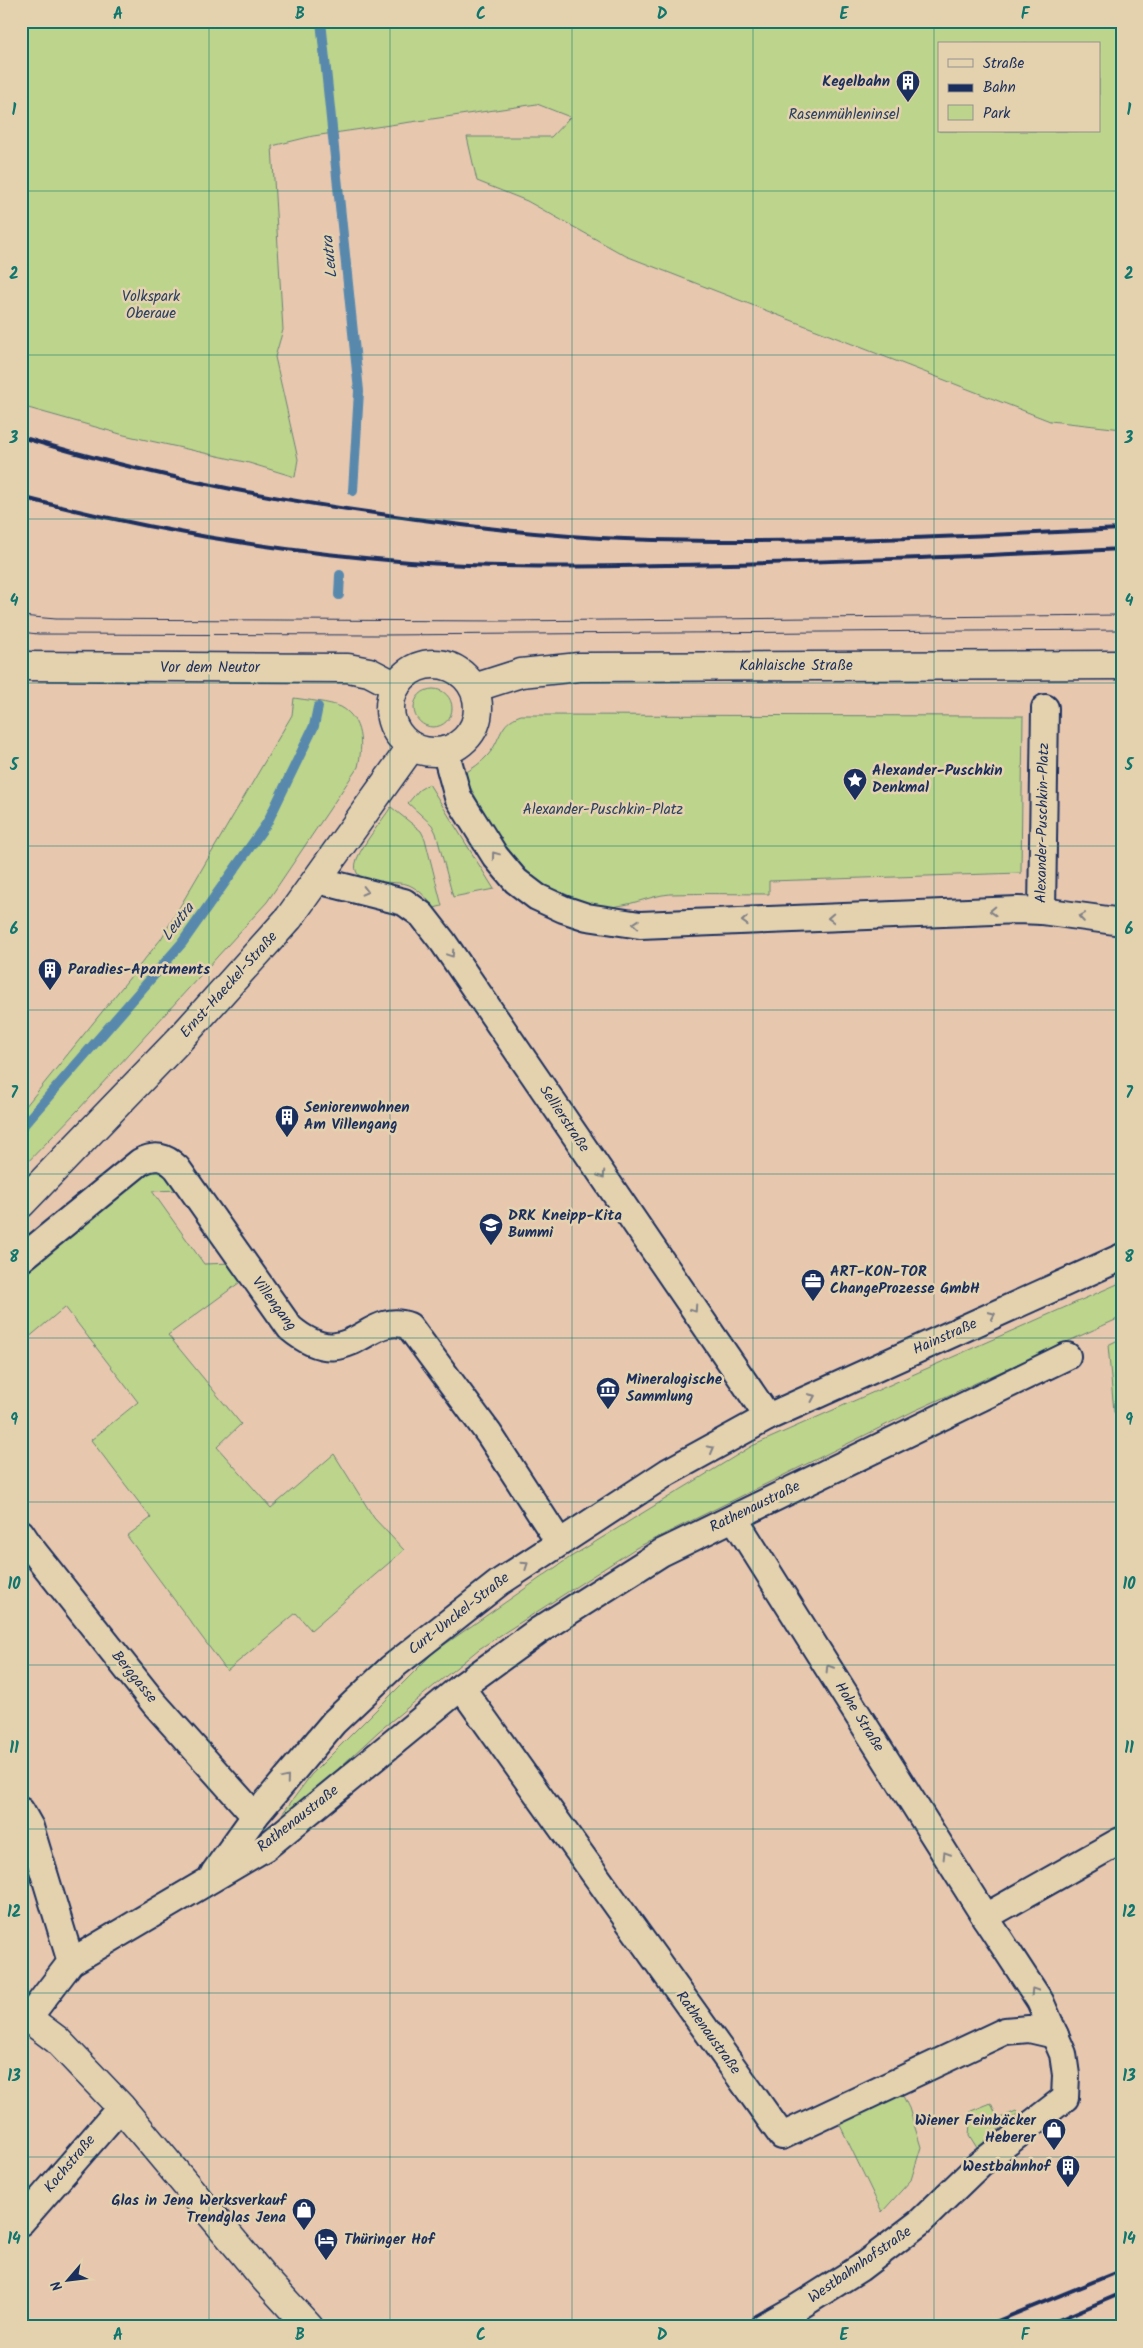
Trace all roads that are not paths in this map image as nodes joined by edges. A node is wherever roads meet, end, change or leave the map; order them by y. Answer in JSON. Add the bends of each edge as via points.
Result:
{"nodes":[{"id":1,"x":1122,"y":664,"type":"edge"},
{"id":2,"x":21,"y":666,"type":"edge"},
{"id":3,"x":396,"y":686,"type":"junction"},
{"id":4,"x":474,"y":688,"type":"junction"},
{"id":5,"x":1046,"y":708,"type":"dead end"},
{"id":6,"x":412,"y":746,"type":"junction"},
{"id":7,"x":445,"y":750,"type":"junction"},
{"id":8,"x":318,"y":880,"type":"junction"},
{"id":9,"x":1042,"y":911,"type":"junction"},
{"id":10,"x":1122,"y":922,"type":"edge"},
{"id":11,"x":21,"y":1204,"type":"edge"},
{"id":12,"x":1122,"y":1257,"type":"edge"},
{"id":13,"x":21,"y":1258,"type":"edge"},
{"id":14,"x":1067,"y":1356,"type":"dead end"},
{"id":15,"x":768,"y":1417,"type":"junction"},
{"id":16,"x":734,"y":1518,"type":"junction"},
{"id":17,"x":21,"y":1532,"type":"edge"},
{"id":18,"x":559,"y":1542,"type":"junction"},
{"id":19,"x":461,"y":1687,"type":"junction"},
{"id":20,"x":21,"y":1811,"type":"edge"},
{"id":21,"x":255,"y":1816,"type":"junction"},
{"id":22,"x":1120,"y":1841,"type":"dead end"},
{"id":23,"x":210,"y":1880,"type":"junction"},
{"id":24,"x":984,"y":1917,"type":"junction"},
{"id":25,"x":71,"y":1962,"type":"junction"},
{"id":26,"x":25,"y":2015,"type":"edge"},
{"id":27,"x":1055,"y":2035,"type":"junction"},
{"id":28,"x":1065,"y":2098,"type":"joint"},
{"id":29,"x":120,"y":2107,"type":"junction"},
{"id":30,"x":21,"y":2222,"type":"edge"},
{"id":31,"x":310,"y":2327,"type":"edge"},
{"id":32,"x":763,"y":2327,"type":"edge"}],
"edges":[{"from":1,"to":4,"type":"main road","name":"Kahlaische Straße","via":[[579,667],[521,673]]},
{"from":2,"to":3,"type":"main road","name":"Vor dem Neutor","via":[[348,668],[369,672]]},
{"from":3,"to":4,"type":"main road","via":[[410,670],[430,663],[460,672]]},
{"from":3,"to":6,"type":"main road","via":[[390,706],[392,719],[397,732]]},
{"from":4,"to":7,"type":"main road","via":[[478,709],[472,730],[465,739]]},
{"from":5,"to":9,"type":"street","name":"Alexander-Puschkin-Platz"},
{"from":6,"to":7,"type":"main road","via":[[433,752]]},
{"from":6,"to":8,"type":"main road","name":"Ernst-Haeckel-Straße"},
{"from":9,"to":7,"type":"street","name":"Alexander-Puschkin-Platz","one_way":true,"via":[[640,924],[587,917],[536,897],[516,881],[495,856],[458,797]]},
{"from":8,"to":11,"type":"main road","name":"Ernst-Haeckel-Straße","via":[[289,918],[179,1040]]},
{"from":8,"to":15,"type":"street","name":"Sellierstraße","one_way":true,"via":[[404,902],[422,915]]},
{"from":10,"to":9,"type":"street","one_way":true},
{"from":15,"to":12,"type":"street","name":"Hainstraße","one_way":true},
{"from":13,"to":18,"type":"street","name":"Villengang","via":[[140,1162],[150,1157],[170,1160],[290,1328],[299,1336],[314,1344],[342,1345],[390,1322],[409,1326],[489,1434]]},
{"from":14,"to":16,"type":"street","name":"Rathenaustraße"},
{"from":18,"to":15,"type":"street","name":"Curt-Unckel-Straße","one_way":true,"via":[[668,1472]]},
{"from":16,"to":19,"type":"street","name":"Rathenaustraße","via":[[661,1553],[538,1632]]},
{"from":24,"to":16,"type":"street","name":"Hohe Straße","one_way":true},
{"from":17,"to":21,"type":"street","name":"Berggasse","via":[[154,1702]]},
{"from":21,"to":18,"type":"street","name":"Curt-Unckel-Straße","one_way":true,"via":[[334,1722],[391,1668],[486,1592]]},
{"from":19,"to":23,"type":"street","name":"Rathenaustraße","via":[[266,1847]]},
{"from":19,"to":27,"type":"street","name":"Rathenaustraße","via":[[782,2136],[1005,2031],[1030,2029]]},
{"from":20,"to":25,"type":"street","via":[[30,1826]]},
{"from":21,"to":23,"type":"street","name":"Curt-Unckel-Straße"},
{"from":22,"to":24,"type":"street"},
{"from":23,"to":25,"type":"street","name":"Rathenaustraße"},
{"from":27,"to":24,"type":"street","name":"Hohe Straße","one_way":true,"via":[[1040,2001]]},
{"from":25,"to":26,"type":"street","name":"Rathenaustraße"},
{"from":26,"to":29,"type":"main road","via":[[57,2040]]},
{"from":27,"to":28,"type":"street","name":"Hohe Straße","via":[[1063,2054]]},
{"from":28,"to":32,"type":"street","name":"Westbahnhofstraße","via":[[980,2164],[919,2223],[860,2268]]},
{"from":29,"to":30,"type":"street","name":"Kochstraße"},
{"from":29,"to":31,"type":"main road"}]}
